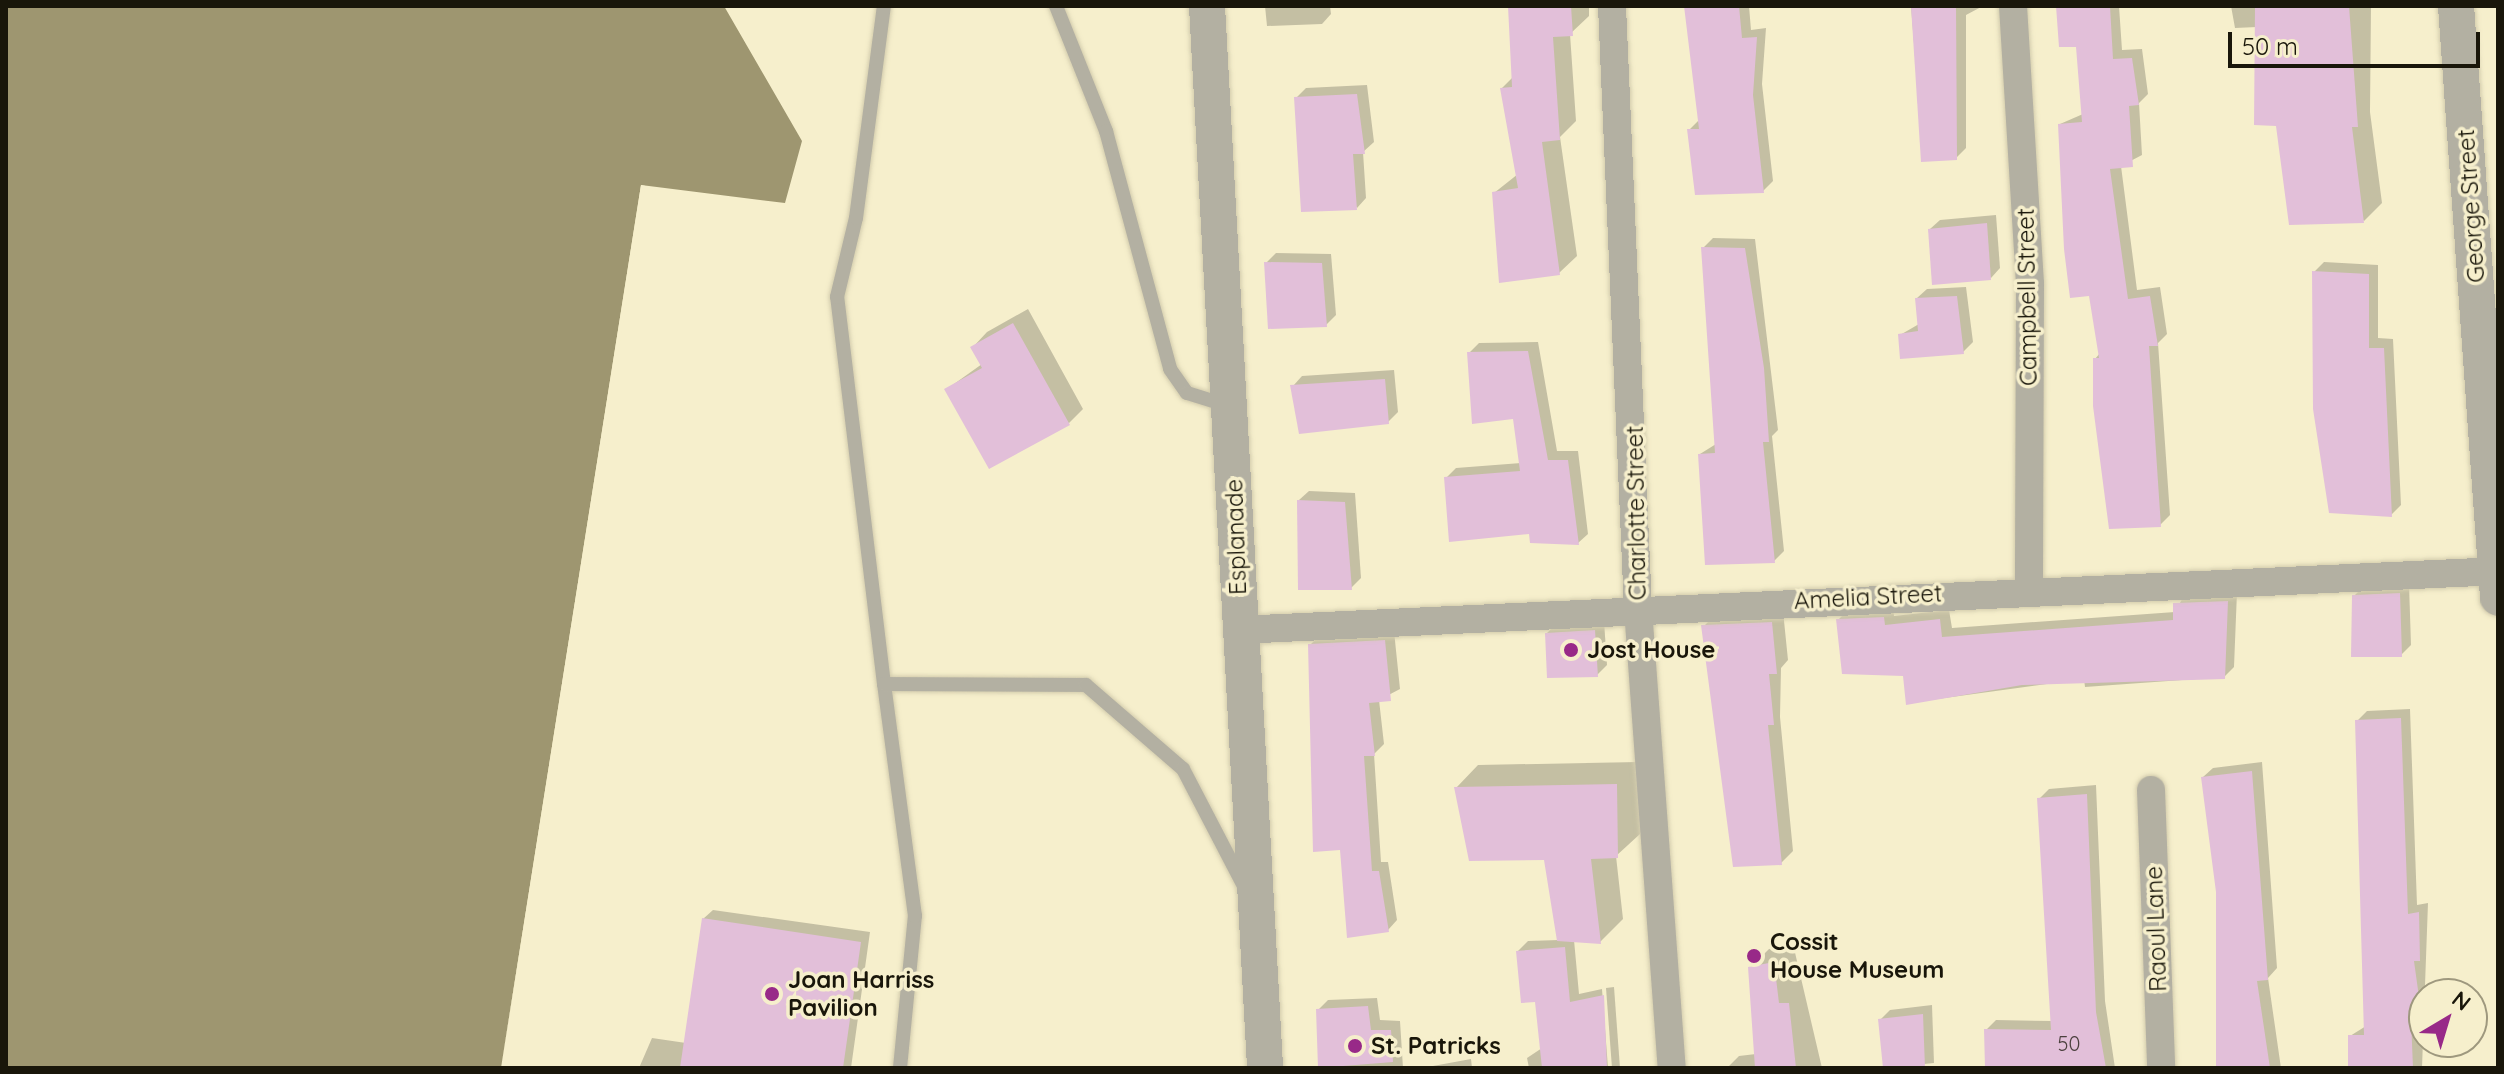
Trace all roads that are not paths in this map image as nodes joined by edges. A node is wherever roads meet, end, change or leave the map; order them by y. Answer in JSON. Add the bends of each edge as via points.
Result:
{"nodes":[{"id":1,"x":884,"y":6,"type":"edge"},
{"id":2,"x":1056,"y":6,"type":"edge"},
{"id":3,"x":1207,"y":6,"type":"edge"},
{"id":4,"x":1612,"y":6,"type":"edge"},
{"id":5,"x":2013,"y":6,"type":"edge"},
{"id":6,"x":2456,"y":6,"type":"edge"},
{"id":7,"x":1231,"y":406,"type":"junction"},
{"id":8,"x":2498,"y":580,"type":"edge"},
{"id":9,"x":2029,"y":589,"type":"junction"},
{"id":10,"x":1638,"y":609,"type":"junction"},
{"id":11,"x":1239,"y":630,"type":"junction"},
{"id":12,"x":884,"y":684,"type":"junction"},
{"id":13,"x":2151,"y":790,"type":"dead end"},
{"id":14,"x":1257,"y":912,"type":"junction"},
{"id":15,"x":900,"y":1068,"type":"edge"},
{"id":16,"x":1265,"y":1068,"type":"edge"},
{"id":17,"x":1672,"y":1068,"type":"edge"},
{"id":18,"x":2161,"y":1068,"type":"edge"}],
"edges":[{"from":1,"to":12,"type":"lane","via":[[856,218],[837,297]]},
{"from":2,"to":7,"type":"lane","via":[[1106,131],[1170,369],[1187,393],[1215,407]]},
{"from":3,"to":7,"type":"street","name":"Esplanade"},
{"from":4,"to":10,"type":"street","name":"Charlotte Street"},
{"from":5,"to":9,"type":"street","name":"Campbell Street","via":[[2030,284]]},
{"from":6,"to":8,"type":"street","name":"George Street"},
{"from":7,"to":11,"type":"street","name":"Esplanade"},
{"from":8,"to":9,"type":"street","name":"Amelia Street"},
{"from":9,"to":10,"type":"street","name":"Amelia Street"},
{"from":10,"to":11,"type":"street","name":"Amelia Street"},
{"from":10,"to":17,"type":"street","name":"Charlotte Street"},
{"from":11,"to":14,"type":"street","name":"Esplanade"},
{"from":12,"to":14,"type":"lane","via":[[1086,685],[1183,769]]},
{"from":12,"to":15,"type":"lane","via":[[915,916]]},
{"from":13,"to":18,"type":"street","name":"Raoul Lane"},
{"from":14,"to":16,"type":"street","name":"Esplanade"}]}
